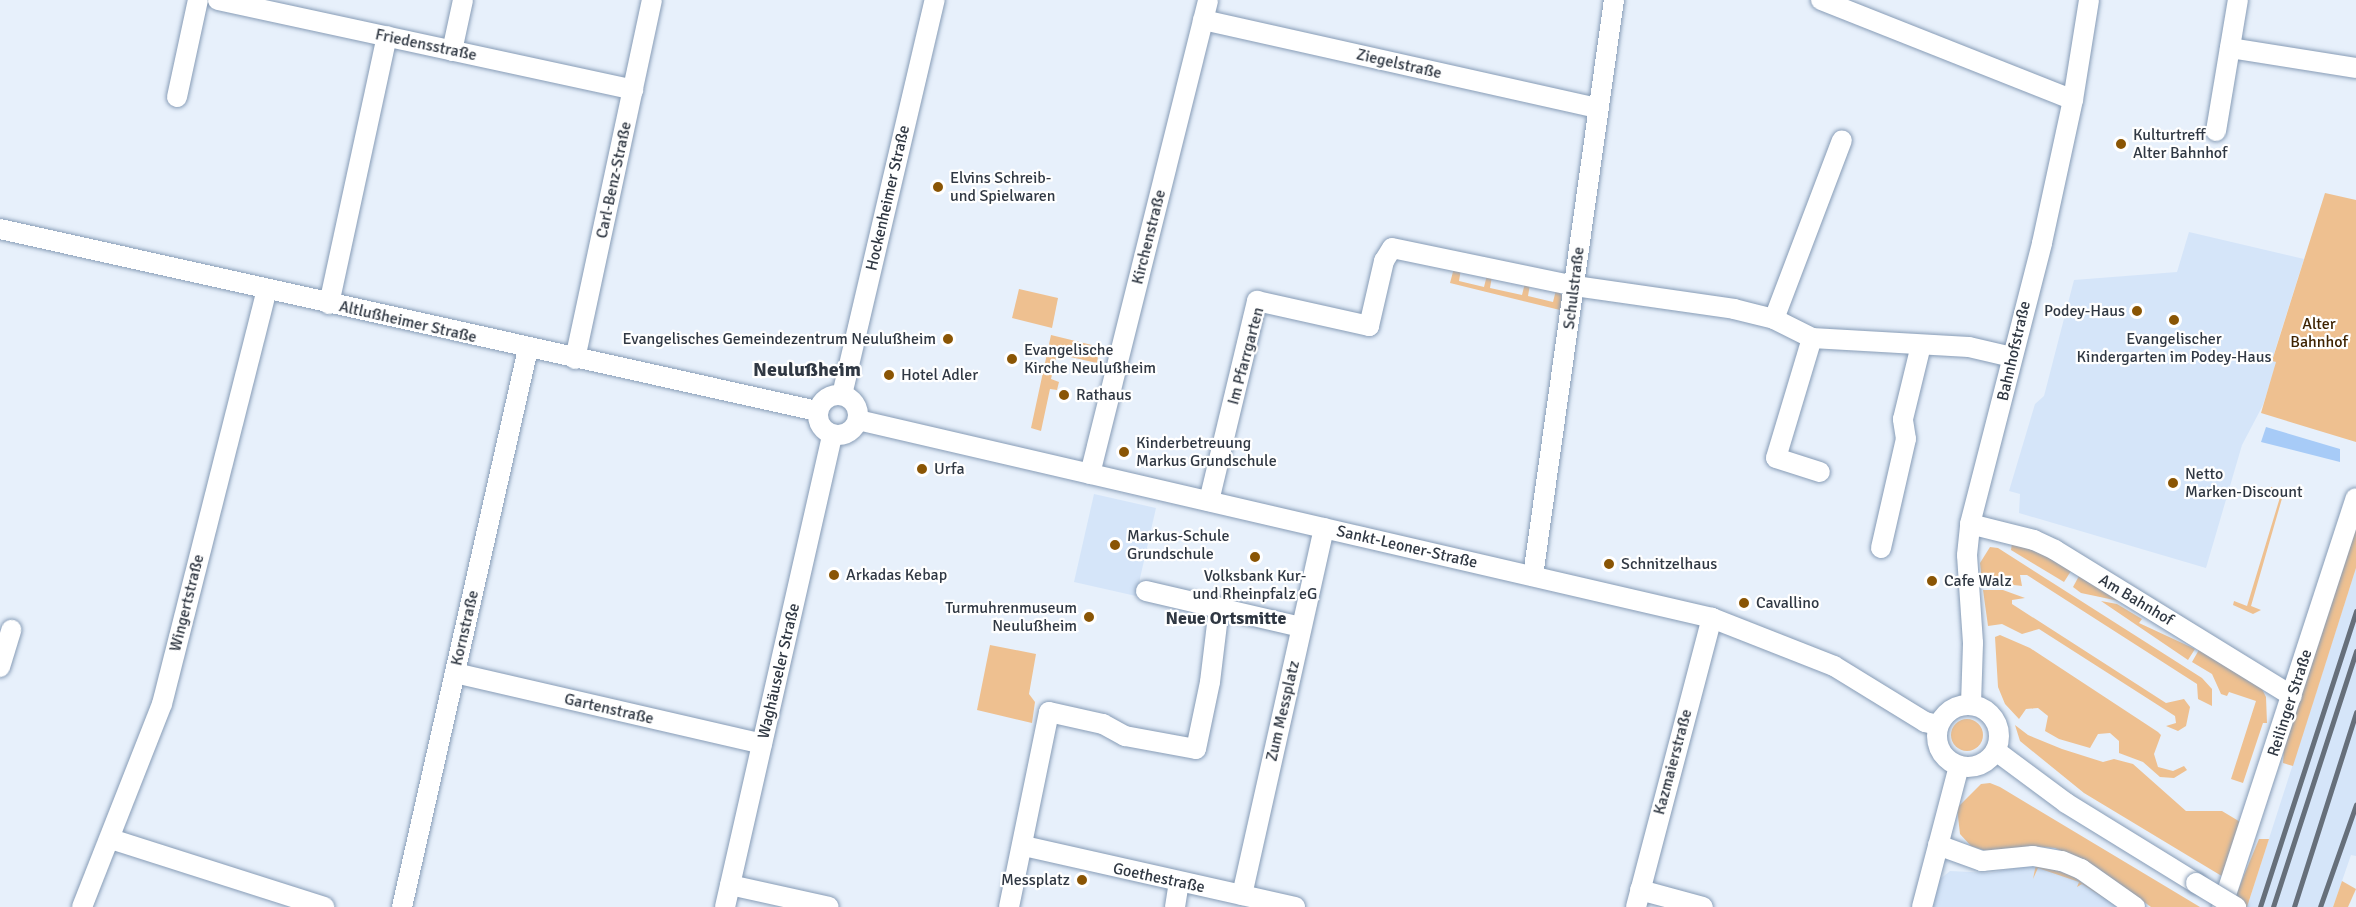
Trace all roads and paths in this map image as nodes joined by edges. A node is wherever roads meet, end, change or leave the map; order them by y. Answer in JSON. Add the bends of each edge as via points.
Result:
{"nodes":[{"id":1,"x":198,"y":0,"type":"edge"},
{"id":2,"x":218,"y":0,"type":"edge"},
{"id":3,"x":463,"y":0,"type":"edge"},
{"id":4,"x":652,"y":0,"type":"edge"},
{"id":5,"x":935,"y":0,"type":"edge"},
{"id":6,"x":1208,"y":0,"type":"edge"},
{"id":7,"x":1614,"y":0,"type":"edge"},
{"id":8,"x":1821,"y":0,"type":"edge"},
{"id":9,"x":2089,"y":0,"type":"edge"},
{"id":10,"x":2238,"y":0,"type":"edge"},
{"id":11,"x":275,"y":6,"type":"edge"},
{"id":12,"x":1203,"y":20,"type":"junction"},
{"id":13,"x":387,"y":36,"type":"junction"},
{"id":14,"x":2230,"y":48,"type":"junction"},
{"id":15,"x":452,"y":51,"type":"junction"},
{"id":16,"x":2356,"y":68,"type":"edge"},
{"id":17,"x":633,"y":90,"type":"junction"},
{"id":18,"x":177,"y":97,"type":"dead end"},
{"id":19,"x":2073,"y":100,"type":"junction"},
{"id":20,"x":1596,"y":108,"type":"junction"},
{"id":21,"x":2216,"y":131,"type":"dead end"},
{"id":22,"x":1842,"y":140,"type":"dead end"},
{"id":23,"x":0,"y":230,"type":"edge"},
{"id":24,"x":1575,"y":286,"type":"junction"},
{"id":25,"x":267,"y":290,"type":"junction"},
{"id":26,"x":329,"y":304,"type":"junction"},
{"id":27,"x":1774,"y":319,"type":"junction"},
{"id":28,"x":1812,"y":338,"type":"junction"},
{"id":29,"x":1921,"y":345,"type":"junction"},
{"id":30,"x":528,"y":349,"type":"junction"},
{"id":31,"x":2012,"y":357,"type":"junction"},
{"id":32,"x":575,"y":359,"type":"junction"},
{"id":33,"x":842,"y":395,"type":"junction"},
{"id":34,"x":818,"y":411,"type":"junction"},
{"id":35,"x":858,"y":420,"type":"junction"},
{"id":36,"x":832,"y":435,"type":"junction"},
{"id":37,"x":1821,"y":472,"type":"dead end"},
{"id":38,"x":1090,"y":474,"type":"junction"},
{"id":39,"x":2356,"y":498,"type":"edge"},
{"id":40,"x":1209,"y":501,"type":"junction"},
{"id":41,"x":1970,"y":524,"type":"junction"},
{"id":42,"x":1324,"y":528,"type":"junction"},
{"id":43,"x":1881,"y":549,"type":"dead end"},
{"id":44,"x":1533,"y":576,"type":"junction"},
{"id":45,"x":1146,"y":591,"type":"dead end"},
{"id":46,"x":1219,"y":608,"type":"junction"},
{"id":47,"x":1712,"y":618,"type":"junction"},
{"id":48,"x":1301,"y":627,"type":"junction"},
{"id":49,"x":11,"y":630,"type":"dead end"},
{"id":50,"x":0,"y":667,"type":"edge"},
{"id":51,"x":455,"y":673,"type":"junction"},
{"id":52,"x":2292,"y":696,"type":"junction"},
{"id":53,"x":1971,"y":704,"type":"junction"},
{"id":54,"x":1938,"y":725,"type":"junction"},
{"id":55,"x":762,"y":744,"type":"junction"},
{"id":56,"x":1996,"y":751,"type":"junction"},
{"id":57,"x":1959,"y":766,"type":"junction"},
{"id":58,"x":111,"y":839,"type":"junction"},
{"id":59,"x":1938,"y":845,"type":"junction"},
{"id":60,"x":1024,"y":846,"type":"junction"},
{"id":61,"x":1179,"y":882,"type":"junction"},
{"id":62,"x":730,"y":885,"type":"junction"},
{"id":63,"x":1242,"y":895,"type":"junction"},
{"id":64,"x":1638,"y":899,"type":"edge"},
{"id":65,"x":82,"y":907,"type":"edge"},
{"id":66,"x":324,"y":907,"type":"edge"},
{"id":67,"x":402,"y":907,"type":"edge"},
{"id":68,"x":725,"y":907,"type":"edge"},
{"id":69,"x":829,"y":907,"type":"edge"},
{"id":70,"x":1009,"y":907,"type":"edge"},
{"id":71,"x":1175,"y":907,"type":"edge"},
{"id":72,"x":1295,"y":907,"type":"edge"},
{"id":73,"x":1703,"y":907,"type":"edge"},
{"id":74,"x":1922,"y":907,"type":"edge"},
{"id":75,"x":2135,"y":907,"type":"edge"},
{"id":76,"x":2222,"y":907,"type":"edge"},
{"id":77,"x":2236,"y":907,"type":"edge"}],
"edges":[{"from":1,"to":18,"type":"street"},
{"from":2,"to":11,"type":"street","name":"Friedensstraße"},
{"from":3,"to":15,"type":"street"},
{"from":4,"to":17,"type":"street","name":"Carl-Benz-Straße"},
{"from":5,"to":33,"type":"street","name":"Hockenheimer Straße"},
{"from":6,"to":12,"type":"street","name":"Kirchenstraße"},
{"from":7,"to":20,"type":"street","name":"Schulstraße"},
{"from":8,"to":19,"type":"street"},
{"from":9,"to":19,"type":"street","name":"Bahnhofstraße"},
{"from":10,"to":14,"type":"street"},
{"from":11,"to":13,"type":"street","name":"Friedensstraße"},
{"from":12,"to":20,"type":"street","name":"Ziegelstraße"},
{"from":12,"to":38,"type":"street","name":"Kirchenstraße"},
{"from":13,"to":15,"type":"street","name":"Friedensstraße"},
{"from":13,"to":26,"type":"street"},
{"from":14,"to":16,"type":"street"},
{"from":14,"to":21,"type":"street"},
{"from":15,"to":17,"type":"street","name":"Friedensstraße"},
{"from":17,"to":32,"type":"street","name":"Carl-Benz-Straße"},
{"from":19,"to":31,"type":"street","name":"Bahnhofstraße"},
{"from":20,"to":24,"type":"street","name":"Schulstraße"},
{"from":22,"to":27,"type":"street"},
{"from":23,"to":25,"type":"street","name":"Altlußheimer Straße"},
{"from":24,"to":27,"type":"street"},
{"from":24,"to":40,"type":"street","name":"Im Pfarrgarten","via":[[1392,248],[1384,261],[1369,326],[1257,301]]},
{"from":24,"to":44,"type":"street","name":"Schulstraße"},
{"from":25,"to":26,"type":"street","name":"Altlußheimer Straße"},
{"from":25,"to":58,"type":"street","name":"Wingertstraße","via":[[162,704]]},
{"from":26,"to":30,"type":"street","name":"Altlußheimer Straße"},
{"from":27,"to":28,"type":"street"},
{"from":28,"to":29,"type":"street"},
{"from":28,"to":37,"type":"street","via":[[1776,458]]},
{"from":29,"to":31,"type":"street","via":[[1969,347]]},
{"from":29,"to":43,"type":"street","via":[[1903,419],[1906,439]]},
{"from":30,"to":32,"type":"street","name":"Altlußheimer Straße"},
{"from":30,"to":51,"type":"street","name":"Kornstraße"},
{"from":31,"to":41,"type":"street","name":"Bahnhofstraße"},
{"from":32,"to":34,"type":"street","name":"Altlußheimer Straße"},
{"from":33,"to":34,"type":"street","via":[[827,398]]},
{"from":33,"to":35,"type":"street","via":[[854,402]]},
{"from":34,"to":36,"type":"street","via":[[820,426]]},
{"from":35,"to":36,"type":"street","via":[[851,431]]},
{"from":35,"to":38,"type":"street","name":"Sankt-Leoner-Straße"},
{"from":36,"to":55,"type":"street","name":"Waghäuseler Straße"},
{"from":38,"to":40,"type":"street","name":"Sankt-Leoner-Straße"},
{"from":39,"to":52,"type":"street","name":"Reilinger Straße"},
{"from":40,"to":42,"type":"street","name":"Sankt-Leoner-Straße"},
{"from":41,"to":52,"type":"street","name":"Am Bahnhof","via":[[2034,540],[2055,550]]},
{"from":41,"to":53,"type":"street","name":"Bahnhofstraße","via":[[1967,555],[1973,643]]},
{"from":42,"to":44,"type":"street","name":"Sankt-Leoner-Straße"},
{"from":42,"to":48,"type":"street","name":"Zum Messplatz"},
{"from":44,"to":47,"type":"street","name":"Sankt-Leoner-Straße"},
{"from":45,"to":46,"type":"street"},
{"from":46,"to":48,"type":"street"},
{"from":46,"to":60,"type":"street","via":[[1196,750],[1125,735],[1103,724],[1049,712]]},
{"from":47,"to":54,"type":"street","name":"Sankt-Leoner-Straße","via":[[1834,666],[1925,722]]},
{"from":47,"to":64,"type":"street","name":"Kazmaierstraße"},
{"from":48,"to":63,"type":"street","name":"Zum Messplatz"},
{"from":49,"to":50,"type":"street"},
{"from":51,"to":55,"type":"street","name":"Gartenstraße"},
{"from":51,"to":67,"type":"street","name":"Kornstraße"},
{"from":52,"to":76,"type":"street","name":"Reilinger Straße"},
{"from":53,"to":54,"type":"street","via":[[1951,709]]},
{"from":53,"to":56,"type":"street","via":[[1987,711],[1997,725]]},
{"from":54,"to":57,"type":"street","via":[[1940,750]]},
{"from":55,"to":62,"type":"street","name":"Waghäuseler Straße"},
{"from":56,"to":57,"type":"street","via":[[1980,765]]},
{"from":56,"to":77,"type":"street","bridge":true,"via":[[2109,830]]},
{"from":57,"to":59,"type":"street"},
{"from":58,"to":65,"type":"street","name":"Wingertstraße"},
{"from":58,"to":66,"type":"street"},
{"from":59,"to":74,"type":"street"},
{"from":59,"to":75,"type":"street","via":[[1982,861],[2033,856],[2062,861],[2081,869]]},
{"from":60,"to":61,"type":"street","name":"Goethestraße"},
{"from":60,"to":70,"type":"street"},
{"from":61,"to":63,"type":"street","name":"Goethestraße"},
{"from":61,"to":71,"type":"street"},
{"from":62,"to":68,"type":"street","name":"Waghäuseler Straße"},
{"from":62,"to":69,"type":"street"},
{"from":63,"to":72,"type":"street","name":"Goethestraße"},
{"from":64,"to":73,"type":"street"}]}
